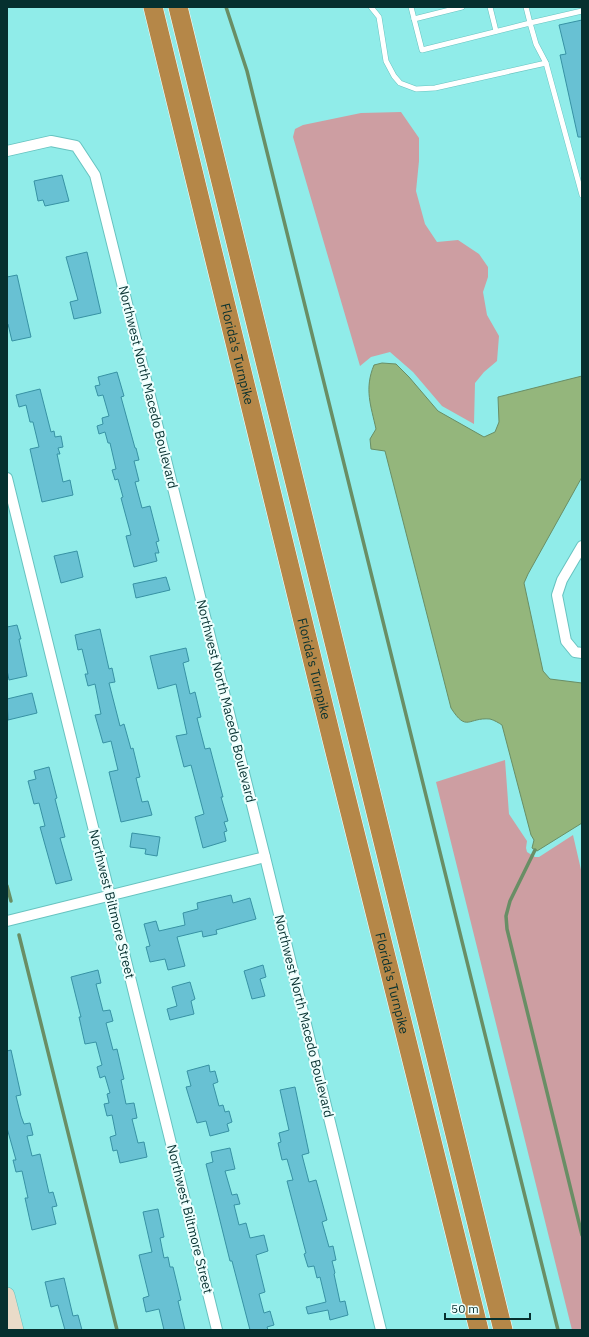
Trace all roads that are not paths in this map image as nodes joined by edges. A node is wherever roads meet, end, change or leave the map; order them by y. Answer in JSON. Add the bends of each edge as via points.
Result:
{"nodes":[{"id":1,"x":153,"y":7,"type":"edge"},
{"id":2,"x":178,"y":7,"type":"edge"},
{"id":3,"x":371,"y":7,"type":"edge"},
{"id":4,"x":411,"y":7,"type":"edge"},
{"id":5,"x":462,"y":7,"type":"edge"},
{"id":6,"x":490,"y":7,"type":"edge"},
{"id":7,"x":526,"y":7,"type":"edge"},
{"id":8,"x":582,"y":11,"type":"edge"},
{"id":9,"x":414,"y":19,"type":"junction"},
{"id":10,"x":530,"y":23,"type":"junction"},
{"id":11,"x":496,"y":31,"type":"junction"},
{"id":12,"x":546,"y":63,"type":"junction"},
{"id":13,"x":7,"y":151,"type":"edge"},
{"id":14,"x":582,"y":195,"type":"edge"},
{"id":15,"x":7,"y":478,"type":"edge"},
{"id":16,"x":582,"y":546,"type":"edge"},
{"id":17,"x":582,"y":653,"type":"edge"},
{"id":18,"x":265,"y":856,"type":"junction"},
{"id":19,"x":109,"y":896,"type":"junction"},
{"id":20,"x":7,"y":921,"type":"edge"},
{"id":21,"x":7,"y":1295,"type":"edge"},
{"id":22,"x":16,"y":1330,"type":"edge"},
{"id":23,"x":217,"y":1330,"type":"edge"},
{"id":24,"x":381,"y":1330,"type":"edge"},
{"id":25,"x":479,"y":1330,"type":"edge"},
{"id":26,"x":503,"y":1330,"type":"edge"}],
"edges":[{"from":1,"to":25,"type":"highway","name":"Florida's Turnpike"},
{"from":2,"to":26,"type":"highway","name":"Florida's Turnpike"},
{"from":3,"to":12,"type":"lane","via":[[379,17],[386,61],[394,76],[400,83],[416,89],[435,88]]},
{"from":4,"to":9,"type":"lane"},
{"from":5,"to":9,"type":"lane"},
{"from":6,"to":11,"type":"lane"},
{"from":7,"to":10,"type":"lane"},
{"from":8,"to":10,"type":"lane"},
{"from":9,"to":11,"type":"lane","via":[[422,50]]},
{"from":10,"to":11,"type":"lane"},
{"from":10,"to":12,"type":"lane","via":[[536,44]]},
{"from":12,"to":14,"type":"lane"},
{"from":13,"to":18,"type":"street","name":"Northwest North Macedo Boulevard","via":[[51,140],[76,146],[95,175]]},
{"from":15,"to":19,"type":"street","name":"Northwest Biltmore Street"},
{"from":16,"to":17,"type":"street","via":[[562,580],[557,595],[566,641],[575,652]]},
{"from":18,"to":19,"type":"street"},
{"from":18,"to":24,"type":"street","name":"Northwest North Macedo Boulevard"},
{"from":19,"to":20,"type":"street"},
{"from":19,"to":23,"type":"street","name":"Northwest Biltmore Street"},
{"from":21,"to":22,"type":"main road"}]}
